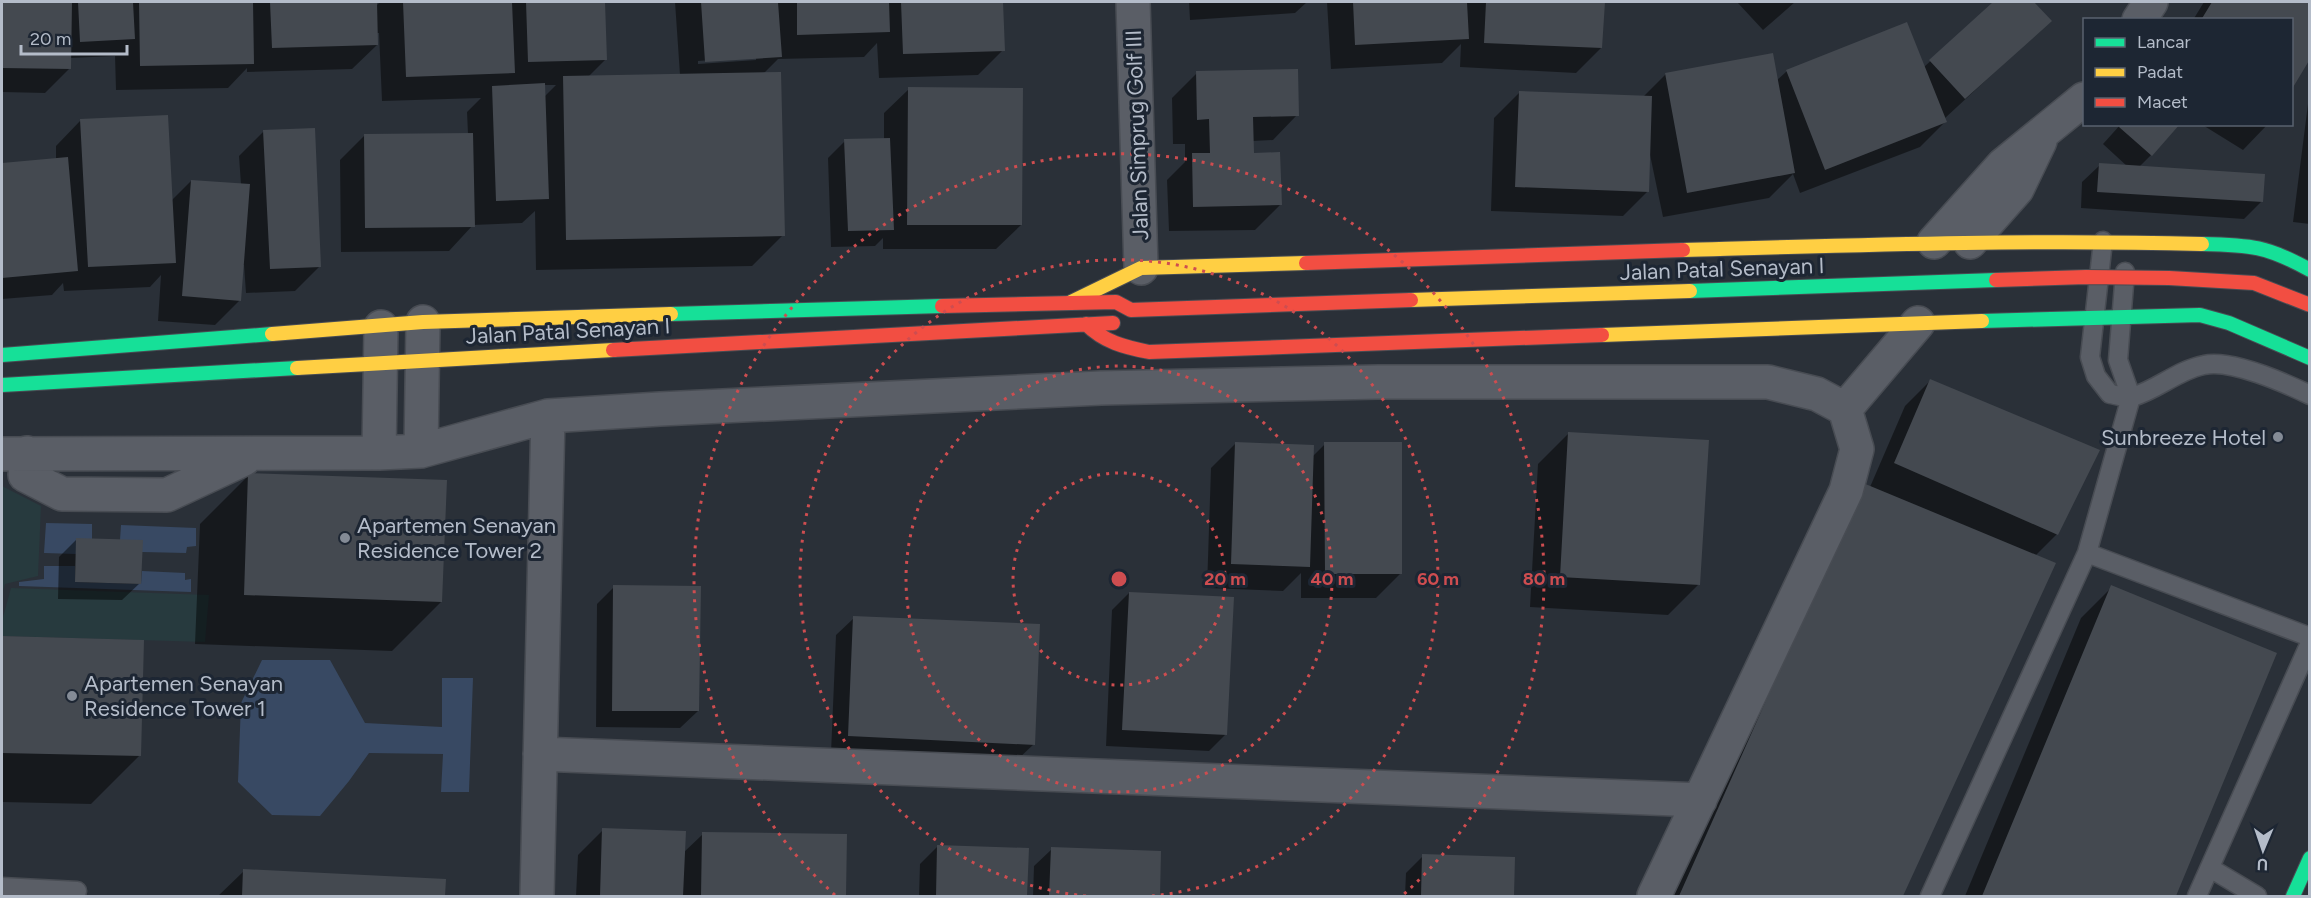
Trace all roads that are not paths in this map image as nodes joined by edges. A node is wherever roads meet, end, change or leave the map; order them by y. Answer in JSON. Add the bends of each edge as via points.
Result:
{"nodes":[{"id":1,"x":1133,"y":2,"type":"edge"},
{"id":2,"x":2151,"y":2,"type":"edge"},
{"id":3,"x":2140,"y":18,"type":"edge"},
{"id":4,"x":2083,"y":101,"type":"edge"},
{"id":5,"x":2044,"y":131,"type":"junction"},
{"id":6,"x":2103,"y":241,"type":"junction"},
{"id":7,"x":1935,"y":242,"type":"junction"},
{"id":8,"x":1970,"y":242,"type":"junction"},
{"id":9,"x":2129,"y":242,"type":"junction"},
{"id":10,"x":1141,"y":268,"type":"junction"},
{"id":11,"x":2310,"y":270,"type":"edge"},
{"id":12,"x":1071,"y":302,"type":"junction"},
{"id":13,"x":2310,"y":306,"type":"edge"},
{"id":14,"x":1131,"y":309,"type":"junction"},
{"id":15,"x":2120,"y":316,"type":"junction"},
{"id":16,"x":2094,"y":318,"type":"junction"},
{"id":17,"x":423,"y":322,"type":"junction"},
{"id":18,"x":1086,"y":324,"type":"junction"},
{"id":19,"x":1918,"y":324,"type":"junction"},
{"id":20,"x":381,"y":327,"type":"junction"},
{"id":21,"x":2,"y":355,"type":"edge"},
{"id":22,"x":2310,"y":358,"type":"edge"},
{"id":23,"x":422,"y":360,"type":"junction"},
{"id":24,"x":382,"y":362,"type":"junction"},
{"id":25,"x":2,"y":385,"type":"edge"},
{"id":26,"x":2310,"y":395,"type":"edge"},
{"id":27,"x":2131,"y":397,"type":"junction"},
{"id":28,"x":1845,"y":409,"type":"junction"},
{"id":29,"x":548,"y":416,"type":"junction"},
{"id":30,"x":421,"y":451,"type":"junction"},
{"id":31,"x":379,"y":453,"type":"junction"},
{"id":32,"x":14,"y":454,"type":"edge"},
{"id":33,"x":2087,"y":553,"type":"junction"},
{"id":34,"x":2310,"y":637,"type":"edge"},
{"id":35,"x":2310,"y":643,"type":"edge"},
{"id":36,"x":540,"y":754,"type":"junction"},
{"id":37,"x":1700,"y":800,"type":"junction"},
{"id":38,"x":2310,"y":858,"type":"edge"},
{"id":39,"x":2210,"y":868,"type":"junction"},
{"id":40,"x":2,"y":887,"type":"edge"},
{"id":41,"x":77,"y":891,"type":"dead end"},
{"id":42,"x":537,"y":897,"type":"edge"},
{"id":43,"x":1654,"y":897,"type":"edge"},
{"id":44,"x":1930,"y":897,"type":"edge"},
{"id":45,"x":2197,"y":897,"type":"edge"},
{"id":46,"x":2257,"y":897,"type":"edge"},
{"id":47,"x":2293,"y":897,"type":"edge"}],
"edges":[{"from":1,"to":10,"type":"street","name":"Jalan Simprug Golf III"},
{"from":2,"to":3,"type":"street"},
{"from":4,"to":5,"type":"street"},
{"from":5,"to":7,"type":"street","via":[[2003,165]]},
{"from":5,"to":8,"type":"street","via":[[2017,189]]},
{"from":6,"to":8,"type":"main road"},
{"from":6,"to":9,"type":"main road"},
{"from":6,"to":16,"type":"lane"},
{"from":7,"to":8,"type":"main road"},
{"from":7,"to":10,"type":"main road"},
{"from":9,"to":11,"type":"main road","via":[[2263,247]]},
{"from":9,"to":15,"type":"lane"},
{"from":10,"to":12,"type":"main road"},
{"from":12,"to":14,"type":"main road","name":"Jalan Patal Senayan I","via":[[1116,302]]},
{"from":12,"to":17,"type":"main road","name":"Jalan Patal Senayan I"},
{"from":13,"to":14,"type":"main road","name":"Jalan Patal Senayan I","bridge":true,"via":[[2254,284],[2086,277]]},
{"from":14,"to":18,"type":"main road","name":"Jalan Patal Senayan I","via":[[1116,323]]},
{"from":15,"to":16,"type":"main road"},
{"from":15,"to":22,"type":"main road","via":[[2200,315],[2229,323]]},
{"from":15,"to":27,"type":"lane","via":[[2118,360]]},
{"from":16,"to":19,"type":"main road"},
{"from":16,"to":27,"type":"lane","via":[[2090,357],[2096,376],[2110,394]]},
{"from":17,"to":20,"type":"main road","name":"Jalan Patal Senayan I"},
{"from":17,"to":23,"type":"street"},
{"from":18,"to":19,"type":"main road","via":[[1108,342],[1149,352]]},
{"from":18,"to":23,"type":"main road","name":"Jalan Patal Senayan I"},
{"from":19,"to":28,"type":"street"},
{"from":20,"to":21,"type":"main road","name":"Jalan Patal Senayan I"},
{"from":20,"to":24,"type":"street"},
{"from":23,"to":24,"type":"main road","name":"Jalan Patal Senayan I"},
{"from":23,"to":30,"type":"street"},
{"from":24,"to":25,"type":"main road","name":"Jalan Patal Senayan I"},
{"from":24,"to":31,"type":"street"},
{"from":26,"to":27,"type":"lane","via":[[2277,380],[2207,364]]},
{"from":27,"to":33,"type":"lane"},
{"from":28,"to":29,"type":"street","via":[[1817,394],[1768,382],[1378,382],[1089,389]]},
{"from":28,"to":37,"type":"street","via":[[1857,449],[1846,491]]},
{"from":29,"to":30,"type":"street"},
{"from":29,"to":36,"type":"street"},
{"from":30,"to":31,"type":"street"},
{"from":31,"to":32,"type":"street"},
{"from":33,"to":34,"type":"lane"},
{"from":33,"to":44,"type":"lane"},
{"from":35,"to":39,"type":"lane"},
{"from":36,"to":37,"type":"street"},
{"from":36,"to":42,"type":"street"},
{"from":37,"to":43,"type":"street"},
{"from":38,"to":47,"type":"main road"},
{"from":39,"to":45,"type":"lane"},
{"from":39,"to":46,"type":"lane"},
{"from":40,"to":41,"type":"lane"}]}
